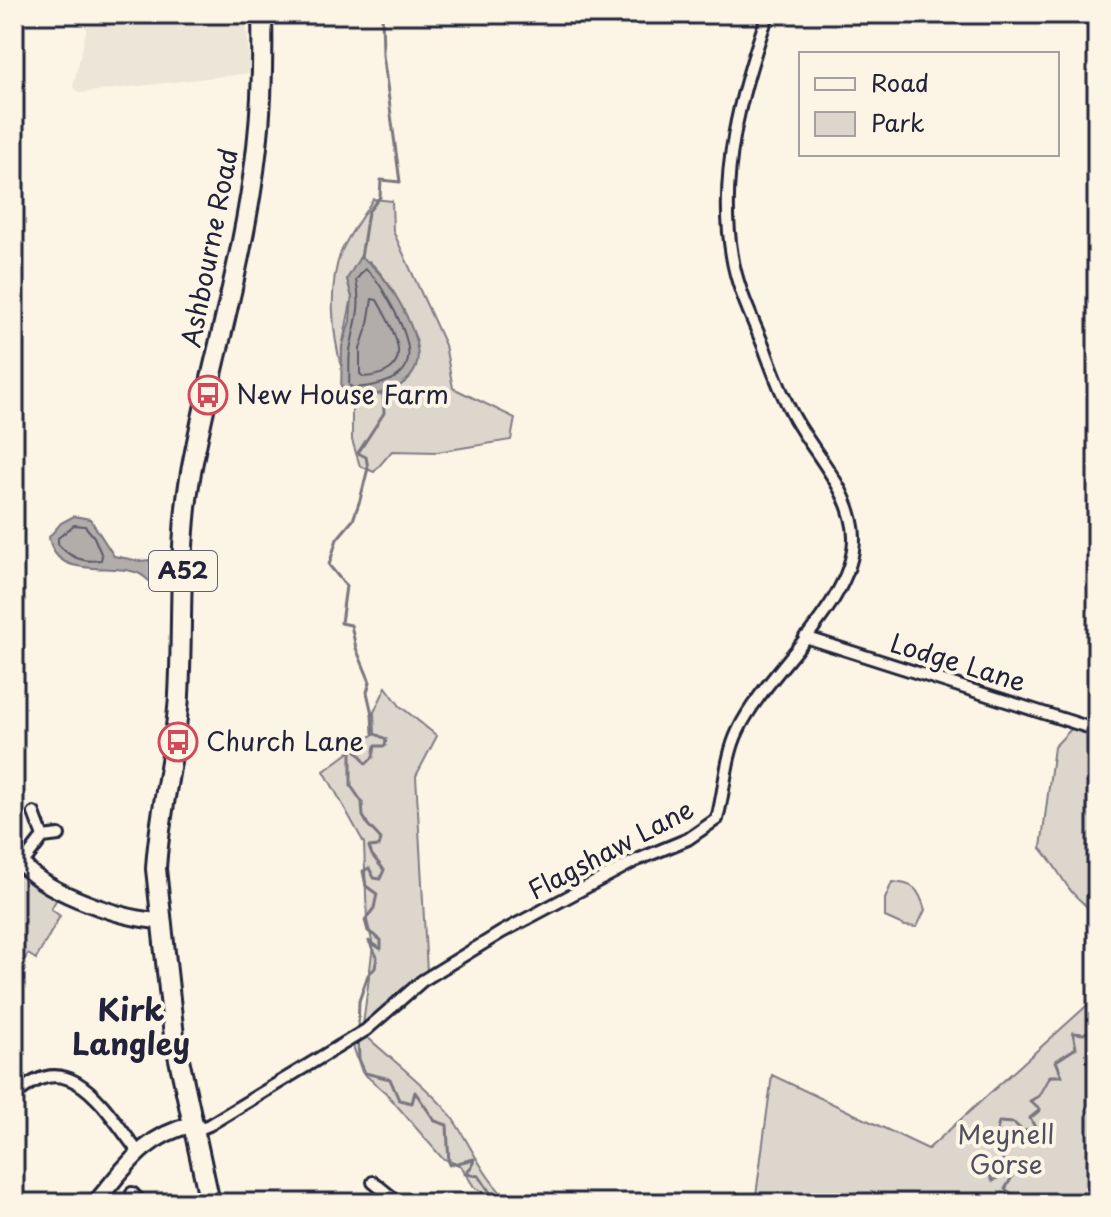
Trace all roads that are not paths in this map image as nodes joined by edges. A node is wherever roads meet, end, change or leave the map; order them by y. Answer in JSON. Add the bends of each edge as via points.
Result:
{"nodes":[{"id":1,"x":262,"y":14,"type":"edge"},
{"id":2,"x":768,"y":14,"type":"edge"},
{"id":3,"x":805,"y":637,"type":"junction"},
{"id":4,"x":1097,"y":730,"type":"edge"},
{"id":5,"x":34,"y":813,"type":"dead end"},
{"id":6,"x":59,"y":835,"type":"dead end"},
{"id":7,"x":43,"y":837,"type":"junction"},
{"id":8,"x":18,"y":858,"type":"edge"},
{"id":9,"x":161,"y":921,"type":"junction"},
{"id":10,"x":14,"y":1097,"type":"edge"},
{"id":11,"x":192,"y":1128,"type":"junction"},
{"id":12,"x":139,"y":1153,"type":"junction"},
{"id":13,"x":373,"y":1182,"type":"dead end"},
{"id":14,"x":132,"y":1193,"type":"dead end"},
{"id":15,"x":387,"y":1193,"type":"junction"},
{"id":16,"x":95,"y":1203,"type":"edge"},
{"id":17,"x":142,"y":1203,"type":"edge"},
{"id":18,"x":210,"y":1203,"type":"edge"},
{"id":19,"x":380,"y":1203,"type":"edge"},
{"id":20,"x":399,"y":1203,"type":"edge"}],
"edges":[{"from":1,"to":9,"type":"highway","name":"Ashbourne Road","number":"A52","via":[[262,79],[251,192],[185,509],[179,699],[158,843]]},
{"from":2,"to":3,"type":"street","name":"Flagshaw Lane","via":[[733,134],[731,256],[786,402],[847,506],[854,535],[844,580]]},
{"from":3,"to":4,"type":"street","name":"Lodge Lane"},
{"from":3,"to":11,"type":"street","name":"Flagshaw Lane","via":[[737,733],[717,819],[688,839],[637,860],[502,932],[422,981],[366,1030],[209,1125]]},
{"from":5,"to":7,"type":"street"},
{"from":6,"to":7,"type":"street"},
{"from":7,"to":8,"type":"street"},
{"from":8,"to":9,"type":"street","via":[[65,894],[135,918]]},
{"from":9,"to":11,"type":"highway","name":"Ashbourne Road","number":"A52","via":[[174,1036]]},
{"from":10,"to":12,"type":"street","via":[[41,1078],[68,1077],[99,1104]]},
{"from":11,"to":12,"type":"street","via":[[171,1130]]},
{"from":11,"to":18,"type":"highway","name":"Ashbourne Road","number":"A52"},
{"from":12,"to":16,"type":"street"},
{"from":13,"to":15,"type":"street"},
{"from":14,"to":17,"type":"street"},
{"from":15,"to":19,"type":"street"},
{"from":15,"to":20,"type":"street"}]}
